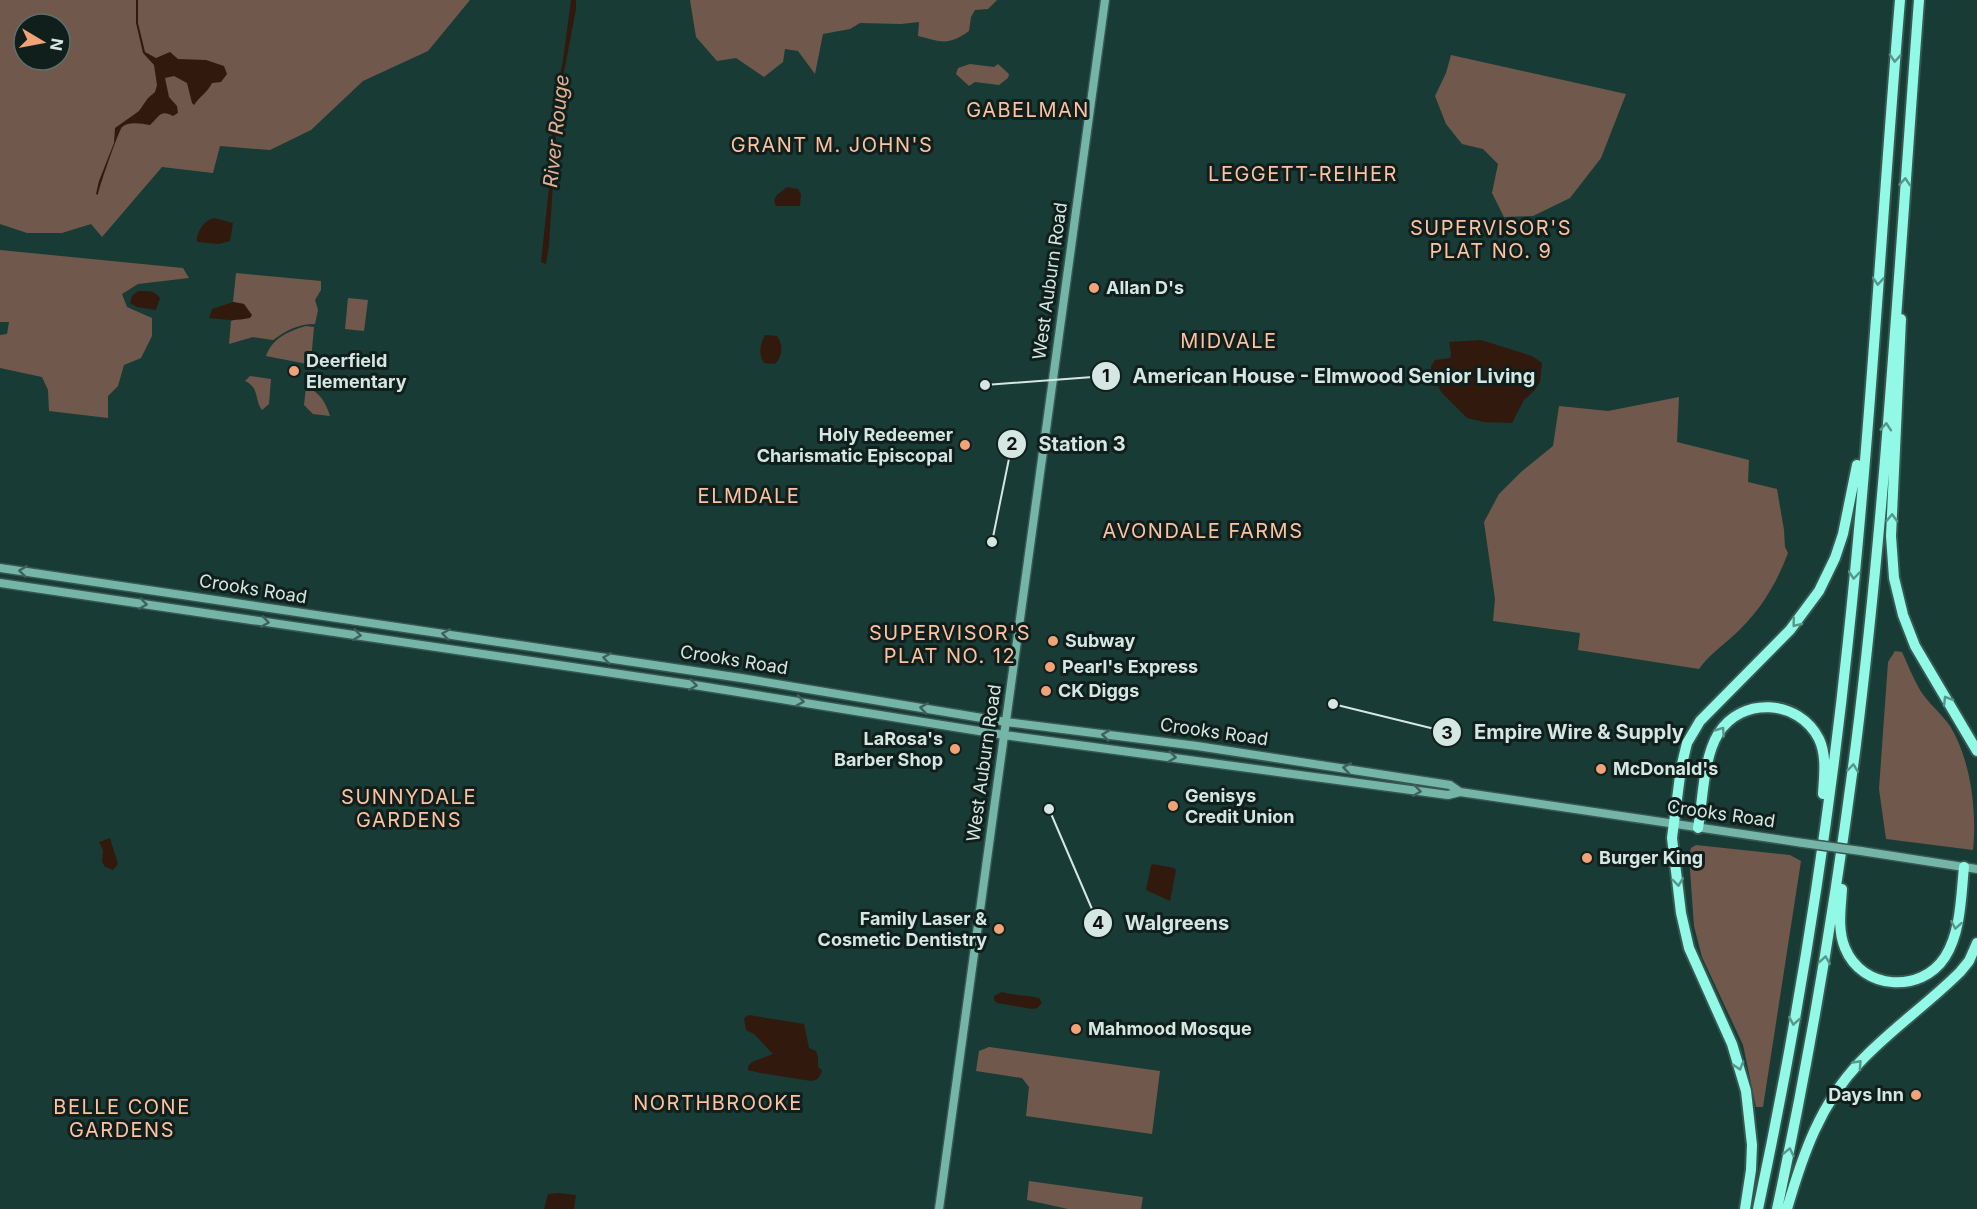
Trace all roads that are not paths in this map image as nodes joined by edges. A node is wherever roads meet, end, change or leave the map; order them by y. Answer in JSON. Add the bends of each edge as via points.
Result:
{"nodes":[{"id":1,"x":1105,"y":0,"type":"edge"},
{"id":2,"x":1900,"y":0,"type":"edge"},
{"id":3,"x":1919,"y":0,"type":"edge"},
{"id":4,"x":1904,"y":207,"type":"junction"},
{"id":5,"x":1867,"y":412,"type":"junction"},
{"id":6,"x":0,"y":568,"type":"edge"},
{"id":7,"x":46,"y":574,"type":"junction"},
{"id":8,"x":90,"y":580,"type":"junction"},
{"id":9,"x":0,"y":584,"type":"edge"},
{"id":10,"x":41,"y":590,"type":"junction"},
{"id":11,"x":85,"y":596,"type":"junction"},
{"id":12,"x":313,"y":615,"type":"junction"},
{"id":13,"x":299,"y":627,"type":"junction"},
{"id":14,"x":399,"y":627,"type":"junction"},
{"id":15,"x":388,"y":640,"type":"junction"},
{"id":16,"x":571,"y":653,"type":"junction"},
{"id":17,"x":643,"y":663,"type":"junction"},
{"id":18,"x":561,"y":666,"type":"junction"},
{"id":19,"x":635,"y":676,"type":"junction"},
{"id":20,"x":838,"y":694,"type":"junction"},
{"id":21,"x":888,"y":702,"type":"junction"},
{"id":22,"x":830,"y":706,"type":"junction"},
{"id":23,"x":877,"y":714,"type":"junction"},
{"id":24,"x":981,"y":718,"type":"junction"},
{"id":25,"x":1006,"y":722,"type":"junction"},
{"id":26,"x":1037,"y":726,"type":"junction"},
{"id":27,"x":972,"y":730,"type":"junction"},
{"id":28,"x":1004,"y":735,"type":"junction"},
{"id":29,"x":1029,"y":738,"type":"junction"},
{"id":30,"x":1149,"y":740,"type":"junction"},
{"id":31,"x":1977,"y":751,"type":"edge"},
{"id":32,"x":1138,"y":752,"type":"junction"},
{"id":33,"x":1266,"y":756,"type":"junction"},
{"id":34,"x":1314,"y":763,"type":"junction"},
{"id":35,"x":1256,"y":768,"type":"junction"},
{"id":36,"x":1300,"y":774,"type":"junction"},
{"id":37,"x":1388,"y":775,"type":"junction"},
{"id":38,"x":1373,"y":784,"type":"junction"},
{"id":39,"x":1460,"y":792,"type":"junction"},
{"id":40,"x":1673,"y":824,"type":"junction"},
{"id":41,"x":1845,"y":826,"type":"junction"},
{"id":42,"x":1698,"y":828,"type":"junction"},
{"id":43,"x":1820,"y":860,"type":"junction"},
{"id":44,"x":1964,"y":867,"type":"junction"},
{"id":45,"x":1977,"y":869,"type":"edge"},
{"id":46,"x":1977,"y":944,"type":"edge"},
{"id":47,"x":939,"y":1209,"type":"edge"},
{"id":48,"x":1745,"y":1209,"type":"edge"},
{"id":49,"x":1758,"y":1209,"type":"edge"},
{"id":50,"x":1778,"y":1209,"type":"edge"},
{"id":51,"x":1787,"y":1209,"type":"edge"}],
"edges":[{"from":1,"to":25,"type":"main road","name":"West Auburn Road"},
{"from":2,"to":5,"type":"highway","one_way":true},
{"from":4,"to":3,"type":"highway","one_way":true},
{"from":31,"to":4,"type":"highway","one_way":true,"via":[[1915,646],[1894,578],[1891,536]]},
{"from":41,"to":4,"type":"highway","one_way":true,"via":[[1875,569]]},
{"from":5,"to":40,"type":"highway","one_way":true,"via":[[1846,521],[1830,570],[1790,630],[1694,729],[1683,758]]},
{"from":5,"to":43,"type":"highway","one_way":true,"via":[[1848,637]]},
{"from":7,"to":6,"type":"main road","name":"Crooks Road","one_way":true},
{"from":7,"to":8,"type":"main road","name":"Crooks Road"},
{"from":7,"to":10,"type":"main road","via":[[46,585]]},
{"from":8,"to":11,"type":"main road","via":[[84,587]]},
{"from":8,"to":12,"type":"main road","name":"Crooks Road"},
{"from":9,"to":10,"type":"main road","name":"Crooks Road"},
{"from":10,"to":11,"type":"main road","name":"Crooks Road"},
{"from":11,"to":13,"type":"main road","name":"Crooks Road","one_way":true},
{"from":12,"to":13,"type":"main road"},
{"from":12,"to":14,"type":"main road","name":"Crooks Road"},
{"from":13,"to":15,"type":"main road","name":"Crooks Road","one_way":true},
{"from":14,"to":15,"type":"main road","via":[[389,631]]},
{"from":16,"to":14,"type":"main road","name":"Crooks Road","one_way":true},
{"from":15,"to":18,"type":"main road","name":"Crooks Road"},
{"from":17,"to":16,"type":"main road","name":"Crooks Road","one_way":true},
{"from":16,"to":18,"type":"main road","via":[[570,661]]},
{"from":17,"to":19,"type":"main road","via":[[634,667]]},
{"from":17,"to":20,"type":"main road","name":"Crooks Road"},
{"from":18,"to":19,"type":"main road","name":"Crooks Road"},
{"from":19,"to":22,"type":"main road","name":"Crooks Road","one_way":true},
{"from":20,"to":21,"type":"main road","name":"Crooks Road"},
{"from":20,"to":22,"type":"main road"},
{"from":21,"to":23,"type":"main road","via":[[877,705]]},
{"from":24,"to":21,"type":"main road","name":"Crooks Road","one_way":true},
{"from":22,"to":23,"type":"main road","name":"Crooks Road"},
{"from":23,"to":27,"type":"main road","name":"Crooks Road"},
{"from":24,"to":25,"type":"main road","name":"Crooks Road"},
{"from":24,"to":27,"type":"main road","via":[[979,726]]},
{"from":25,"to":26,"type":"main road","name":"Crooks Road"},
{"from":25,"to":28,"type":"main road","name":"West Auburn Road"},
{"from":26,"to":29,"type":"main road"},
{"from":30,"to":26,"type":"main road","name":"Crooks Road","one_way":true},
{"from":27,"to":28,"type":"main road","name":"Crooks Road"},
{"from":28,"to":29,"type":"main road","name":"Crooks Road"},
{"from":28,"to":47,"type":"main road","name":"West Auburn Road"},
{"from":29,"to":32,"type":"main road","name":"Crooks Road"},
{"from":30,"to":32,"type":"main road","via":[[1147,749]]},
{"from":30,"to":33,"type":"main road","name":"Crooks Road"},
{"from":32,"to":35,"type":"main road","name":"Crooks Road","one_way":true},
{"from":33,"to":34,"type":"main road","name":"Crooks Road"},
{"from":33,"to":35,"type":"main road","via":[[1263,765]]},
{"from":34,"to":36,"type":"main road","via":[[1303,767]]},
{"from":37,"to":34,"type":"main road","name":"Crooks Road","one_way":true},
{"from":35,"to":36,"type":"main road","name":"Crooks Road"},
{"from":36,"to":38,"type":"main road","name":"Crooks Road"},
{"from":37,"to":38,"type":"main road","via":[[1384,781]]},
{"from":37,"to":39,"type":"main road","name":"Crooks Road","via":[[1449,785]]},
{"from":38,"to":39,"type":"main road","name":"Crooks Road","one_way":true,"via":[[1448,795]]},
{"from":39,"to":40,"type":"main road","name":"Crooks Road"},
{"from":40,"to":42,"type":"main road","name":"Crooks Road"},
{"from":40,"to":48,"type":"highway","one_way":true,"via":[[1686,936],[1732,1044],[1746,1091],[1752,1145]]},
{"from":44,"to":41,"type":"highway","one_way":true,"via":[[1955,934],[1946,956],[1918,979],[1883,981],[1856,965],[1843,942],[1840,917]]},
{"from":50,"to":41,"type":"highway","one_way":true,"via":[[1808,1058]]},
{"from":42,"to":43,"type":"highway","one_way":true,"via":[[1708,761],[1719,732],[1745,711],[1766,706],[1781,708],[1805,721],[1818,737],[1822,750]]},
{"from":42,"to":44,"type":"main road","name":"Crooks Road","bridge":true},
{"from":43,"to":49,"type":"highway","one_way":true,"via":[[1782,1092]]},
{"from":44,"to":45,"type":"main road","name":"Crooks Road"},
{"from":51,"to":46,"type":"highway","one_way":true,"via":[[1809,1140],[1836,1090],[1869,1053],[1960,972]]}]}
